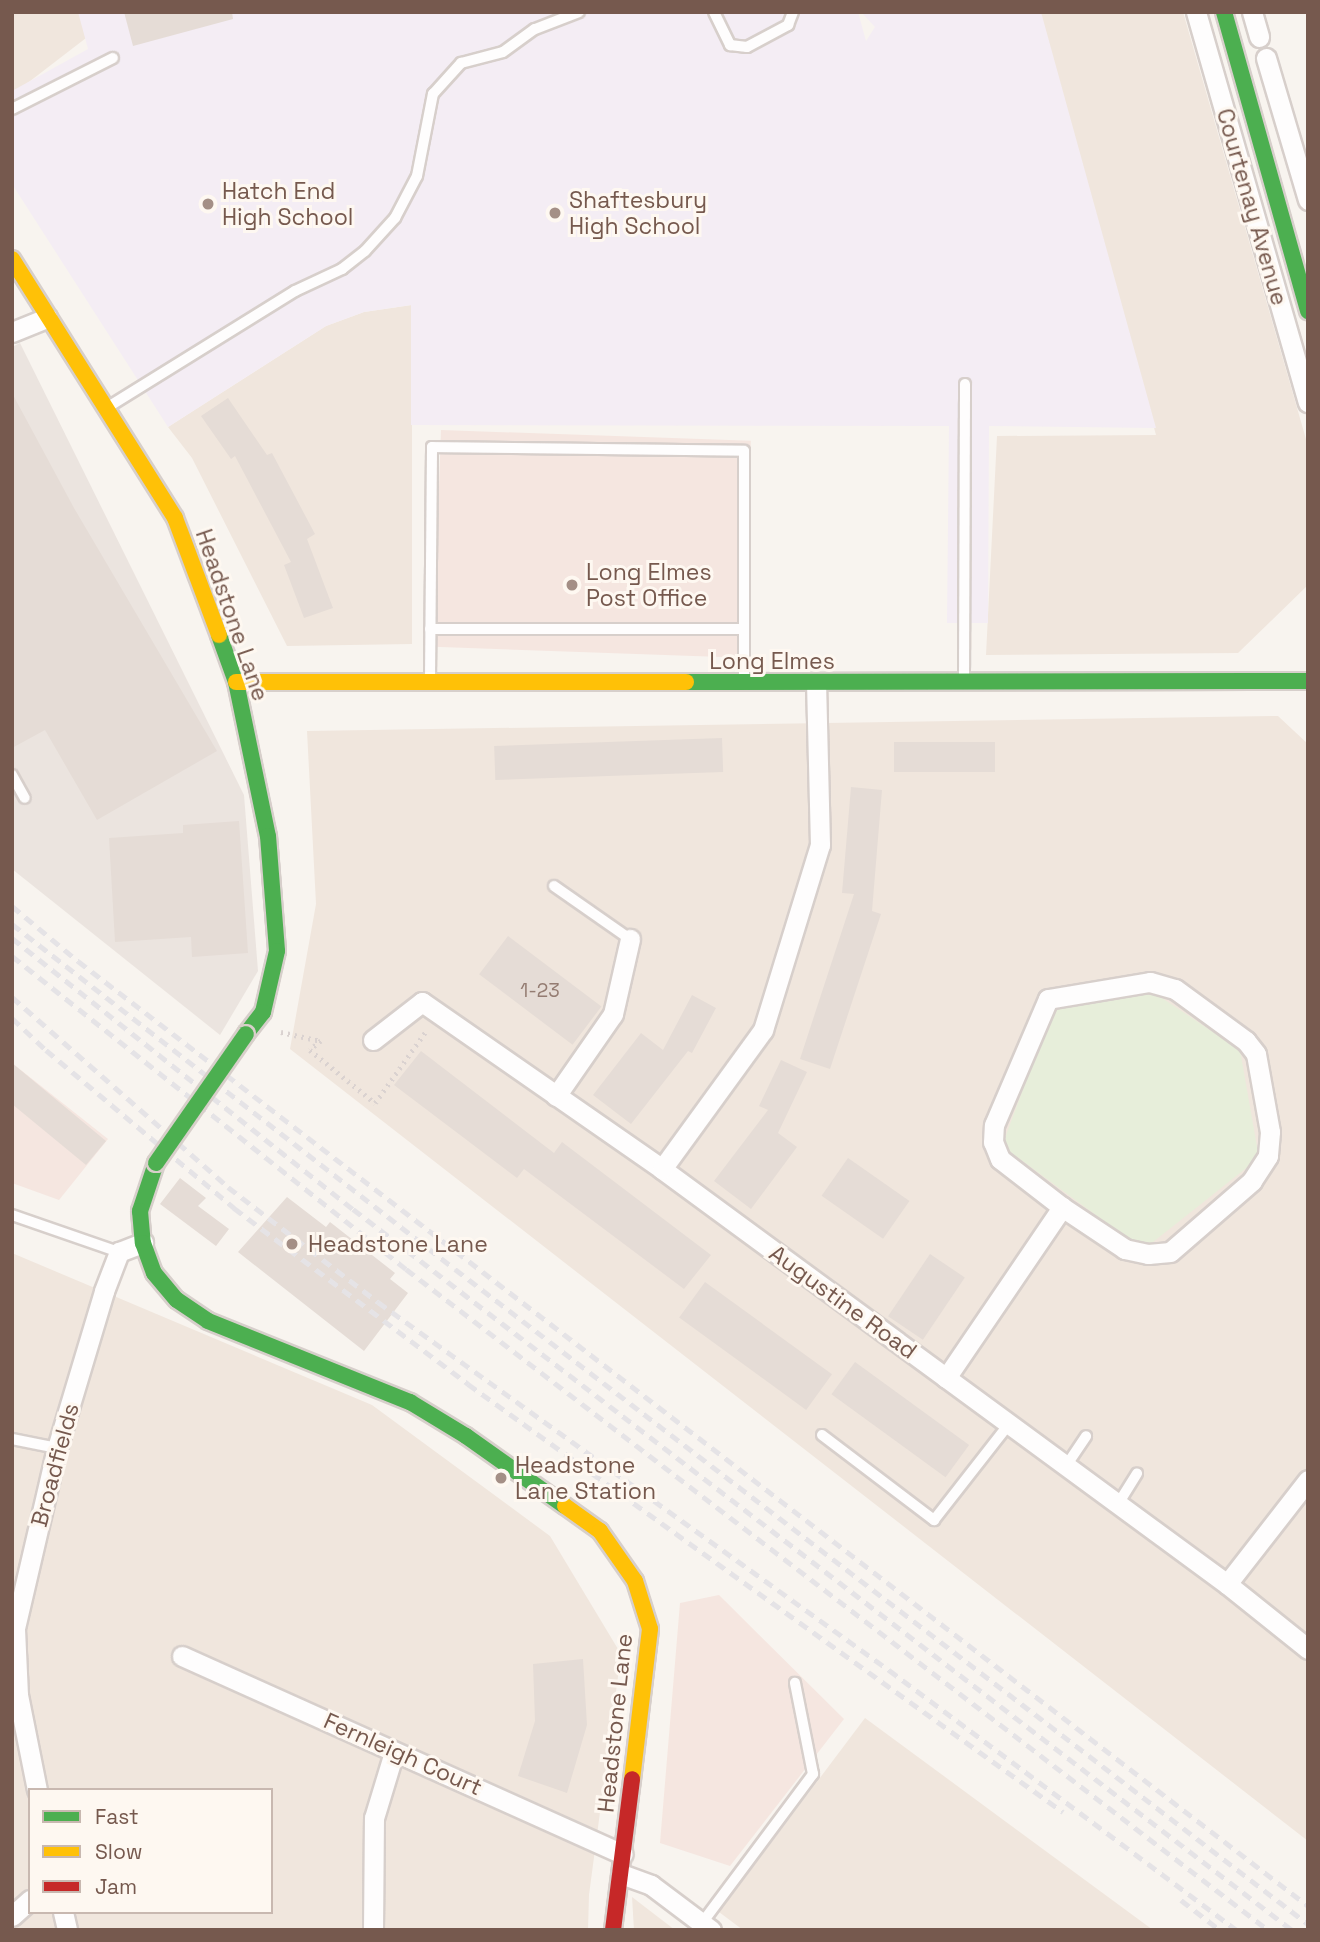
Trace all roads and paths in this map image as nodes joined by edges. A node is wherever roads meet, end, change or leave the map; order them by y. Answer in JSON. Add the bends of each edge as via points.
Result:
{"nodes":[{"id":1,"x":579,"y":12,"type":"edge"},
{"id":2,"x":714,"y":12,"type":"edge"},
{"id":3,"x":793,"y":12,"type":"edge"},
{"id":4,"x":1196,"y":12,"type":"edge"},
{"id":5,"x":1224,"y":12,"type":"edge"},
{"id":6,"x":1252,"y":12,"type":"edge"},
{"id":7,"x":1259,"y":37,"type":"dead end"},
{"id":8,"x":1234,"y":50,"type":"junction"},
{"id":9,"x":1209,"y":56,"type":"junction"},
{"id":10,"x":113,"y":58,"type":"dead end"},
{"id":11,"x":1266,"y":58,"type":"dead end"},
{"id":12,"x":1278,"y":98,"type":"junction"},
{"id":13,"x":1250,"y":107,"type":"junction"},
{"id":14,"x":12,"y":109,"type":"edge"},
{"id":15,"x":1308,"y":200,"type":"edge"},
{"id":16,"x":12,"y":259,"type":"edge"},
{"id":17,"x":1308,"y":311,"type":"edge"},
{"id":18,"x":47,"y":318,"type":"junction"},
{"id":19,"x":12,"y":332,"type":"edge"},
{"id":20,"x":965,"y":384,"type":"dead end"},
{"id":21,"x":1308,"y":402,"type":"edge"},
{"id":22,"x":108,"y":407,"type":"junction"},
{"id":23,"x":430,"y":629,"type":"junction"},
{"id":24,"x":743,"y":629,"type":"junction"},
{"id":25,"x":430,"y":681,"type":"junction"},
{"id":26,"x":1308,"y":681,"type":"edge"},
{"id":27,"x":236,"y":682,"type":"junction"},
{"id":28,"x":744,"y":683,"type":"junction"},
{"id":29,"x":964,"y":683,"type":"junction"},
{"id":30,"x":816,"y":684,"type":"junction"},
{"id":31,"x":12,"y":775,"type":"edge"},
{"id":32,"x":25,"y":798,"type":"dead end"},
{"id":33,"x":554,"y":886,"type":"dead end"},
{"id":34,"x":630,"y":939,"type":"joint"},
{"id":35,"x":275,"y":1030,"type":"dead end"},
{"id":36,"x":311,"y":1039,"type":"dead end"},
{"id":37,"x":373,"y":1040,"type":"dead end"},
{"id":38,"x":556,"y":1096,"type":"junction"},
{"id":39,"x":662,"y":1169,"type":"junction"},
{"id":40,"x":1062,"y":1207,"type":"junction"},
{"id":41,"x":12,"y":1215,"type":"edge"},
{"id":42,"x":144,"y":1243,"type":"junction"},
{"id":43,"x":119,"y":1252,"type":"junction"},
{"id":44,"x":946,"y":1378,"type":"junction"},
{"id":45,"x":1009,"y":1424,"type":"junction"},
{"id":46,"x":822,"y":1435,"type":"dead end"},
{"id":47,"x":1086,"y":1436,"type":"dead end"},
{"id":48,"x":12,"y":1439,"type":"edge"},
{"id":49,"x":57,"y":1448,"type":"junction"},
{"id":50,"x":1066,"y":1466,"type":"junction"},
{"id":51,"x":1137,"y":1474,"type":"dead end"},
{"id":52,"x":1308,"y":1480,"type":"edge"},
{"id":53,"x":1118,"y":1504,"type":"junction"},
{"id":54,"x":1227,"y":1584,"type":"junction"},
{"id":55,"x":1308,"y":1649,"type":"edge"},
{"id":56,"x":181,"y":1656,"type":"dead end"},
{"id":57,"x":795,"y":1683,"type":"dead end"},
{"id":58,"x":394,"y":1752,"type":"junction"},
{"id":59,"x":37,"y":1788,"type":"edge"},
{"id":60,"x":624,"y":1854,"type":"junction"},
{"id":61,"x":621,"y":1874,"type":"junction"},
{"id":62,"x":28,"y":1902,"type":"edge"},
{"id":63,"x":12,"y":1916,"type":"edge"},
{"id":64,"x":706,"y":1926,"type":"edge"},
{"id":65,"x":373,"y":1930,"type":"edge"},
{"id":66,"x":614,"y":1930,"type":"edge"}],
"edges":[{"from":1,"to":22,"type":"lane","via":[[535,29],[503,52],[461,63],[433,94],[416,176],[396,218],[365,251]]},
{"from":2,"to":3,"type":"lane","via":[[730,44],[747,47],[788,24]]},
{"from":4,"to":9,"type":"street","name":"Courtenay Avenue"},
{"from":5,"to":8,"type":"street","name":"Courtenay Avenue"},
{"from":6,"to":7,"type":"street"},
{"from":8,"to":9,"type":"street"},
{"from":8,"to":13,"type":"street","name":"Courtenay Avenue"},
{"from":9,"to":21,"type":"street","name":"Courtenay Avenue"},
{"from":10,"to":14,"type":"lane"},
{"from":11,"to":12,"type":"street"},
{"from":12,"to":13,"type":"street"},
{"from":12,"to":15,"type":"street"},
{"from":13,"to":17,"type":"street","name":"Courtenay Avenue"},
{"from":16,"to":18,"type":"street","name":"Headstone Lane"},
{"from":18,"to":19,"type":"street"},
{"from":18,"to":22,"type":"street","name":"Headstone Lane"},
{"from":20,"to":29,"type":"lane"},
{"from":22,"to":27,"type":"street","name":"Headstone Lane","via":[[175,518]]},
{"from":23,"to":24,"type":"lane"},
{"from":23,"to":24,"type":"lane","via":[[432,447],[744,451]]},
{"from":23,"to":25,"type":"lane"},
{"from":24,"to":28,"type":"lane"},
{"from":25,"to":27,"type":"street","name":"Long Elmes"},
{"from":25,"to":28,"type":"street","name":"Long Elmes"},
{"from":26,"to":29,"type":"street","name":"Long Elmes"},
{"from":27,"to":42,"type":"street","name":"Headstone Lane","bridge":true,"via":[[268,836],[277,951],[262,1012],[156,1163],[140,1211]]},
{"from":28,"to":30,"type":"street","name":"Long Elmes"},
{"from":29,"to":30,"type":"street","name":"Long Elmes"},
{"from":30,"to":39,"type":"street","via":[[820,845],[762,1030]]},
{"from":31,"to":32,"type":"lane"},
{"from":33,"to":34,"type":"lane"},
{"from":34,"to":38,"type":"street","via":[[613,1014]]},
{"from":35,"to":36,"type":"path"},
{"from":37,"to":38,"type":"street","name":"Augustine Road","via":[[422,1002]]},
{"from":38,"to":39,"type":"street","name":"Augustine Road"},
{"from":39,"to":44,"type":"street","name":"Augustine Road"},
{"from":40,"to":40,"type":"street","via":[[1000,1159],[993,1142],[994,1125],[1048,999],[1150,982],[1162,984],[1245,1041],[1256,1054],[1270,1132],[1268,1156],[1252,1181],[1170,1252],[1125,1249]]},
{"from":40,"to":44,"type":"street"},
{"from":41,"to":43,"type":"lane"},
{"from":42,"to":43,"type":"street"},
{"from":42,"to":60,"type":"street","name":"Headstone Lane","via":[[154,1272],[177,1300],[208,1321],[410,1402],[600,1531],[635,1581],[650,1629]]},
{"from":43,"to":49,"type":"street","name":"Broadfields"},
{"from":44,"to":45,"type":"street","name":"Augustine Road"},
{"from":45,"to":46,"type":"lane","via":[[934,1520]]},
{"from":45,"to":50,"type":"street","name":"Augustine Road"},
{"from":47,"to":50,"type":"lane"},
{"from":48,"to":49,"type":"lane"},
{"from":49,"to":59,"type":"street","name":"Broadfields","via":[[15,1628],[18,1695]]},
{"from":50,"to":53,"type":"street","name":"Augustine Road"},
{"from":51,"to":53,"type":"lane"},
{"from":52,"to":54,"type":"street"},
{"from":53,"to":54,"type":"street","name":"Augustine Road"},
{"from":54,"to":55,"type":"street","name":"Augustine Road"},
{"from":56,"to":58,"type":"street","name":"Fernleigh Court"},
{"from":57,"to":64,"type":"lane","via":[[813,1774]]},
{"from":58,"to":60,"type":"street","name":"Fernleigh Court"},
{"from":58,"to":65,"type":"street","via":[[374,1818]]},
{"from":60,"to":61,"type":"street","name":"Headstone Lane"},
{"from":61,"to":64,"type":"street","via":[[651,1885]]},
{"from":61,"to":66,"type":"street","name":"Headstone Lane"},
{"from":62,"to":63,"type":"street"}]}
